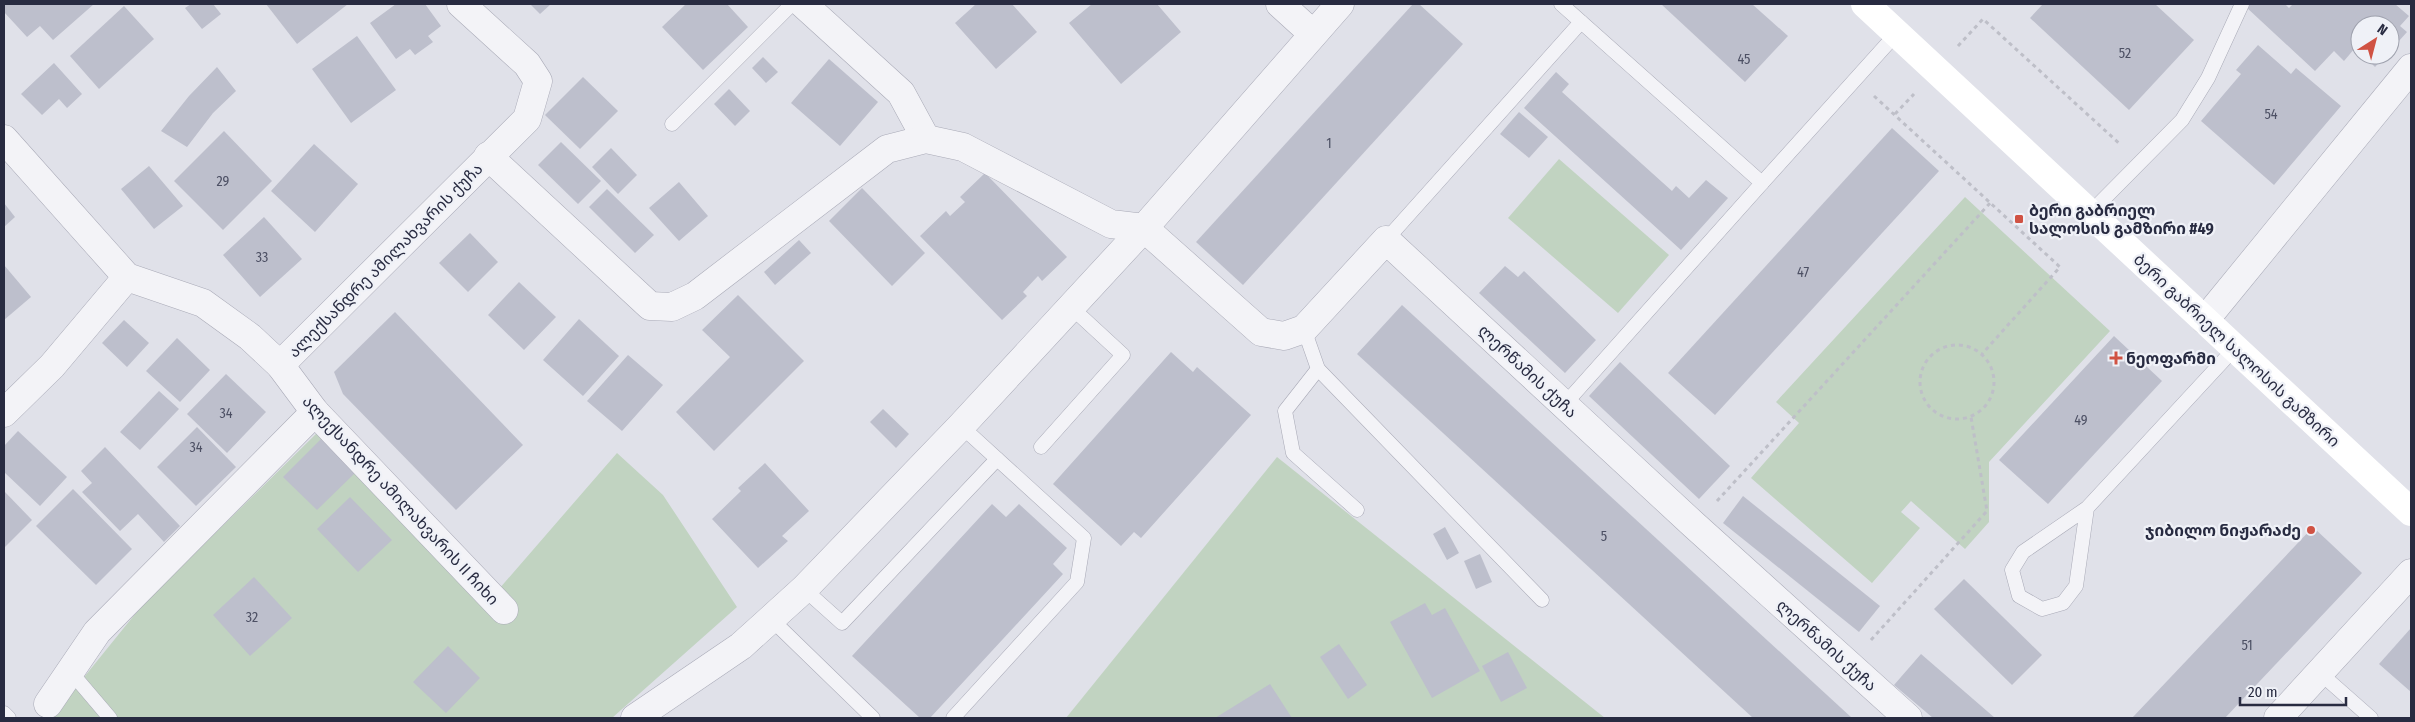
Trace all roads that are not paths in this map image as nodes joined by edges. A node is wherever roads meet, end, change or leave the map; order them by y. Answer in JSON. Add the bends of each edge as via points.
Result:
{"nodes":[{"id":1,"x":461,"y":4,"type":"edge"},
{"id":2,"x":792,"y":4,"type":"edge"},
{"id":3,"x":802,"y":4,"type":"edge"},
{"id":4,"x":1280,"y":4,"type":"edge"},
{"id":5,"x":1340,"y":4,"type":"edge"},
{"id":6,"x":1561,"y":4,"type":"edge"},
{"id":7,"x":1865,"y":4,"type":"edge"},
{"id":8,"x":2242,"y":4,"type":"edge"},
{"id":9,"x":1581,"y":22,"type":"junction"},
{"id":10,"x":1897,"y":33,"type":"junction"},
{"id":11,"x":1313,"y":34,"type":"junction"},
{"id":12,"x":2411,"y":68,"type":"edge"},
{"id":13,"x":672,"y":124,"type":"dead end"},
{"id":14,"x":4,"y":139,"type":"edge"},
{"id":15,"x":926,"y":139,"type":"junction"},
{"id":16,"x":488,"y":156,"type":"junction"},
{"id":17,"x":1762,"y":183,"type":"junction"},
{"id":18,"x":2090,"y":213,"type":"junction"},
{"id":19,"x":1144,"y":228,"type":"junction"},
{"id":20,"x":1386,"y":240,"type":"junction"},
{"id":21,"x":127,"y":277,"type":"junction"},
{"id":22,"x":1072,"y":308,"type":"junction"},
{"id":23,"x":2205,"y":320,"type":"junction"},
{"id":24,"x":1304,"y":329,"type":"junction"},
{"id":25,"x":2235,"y":348,"type":"junction"},
{"id":26,"x":280,"y":366,"type":"junction"},
{"id":27,"x":1318,"y":369,"type":"junction"},
{"id":28,"x":1564,"y":405,"type":"junction"},
{"id":29,"x":315,"y":412,"type":"junction"},
{"id":30,"x":4,"y":413,"type":"edge"},
{"id":31,"x":961,"y":426,"type":"junction"},
{"id":32,"x":1041,"y":447,"type":"dead end"},
{"id":33,"x":997,"y":459,"type":"junction"},
{"id":34,"x":2087,"y":508,"type":"junction"},
{"id":35,"x":1357,"y":510,"type":"dead end"},
{"id":36,"x":2411,"y":512,"type":"edge"},
{"id":37,"x":2411,"y":573,"type":"edge"},
{"id":38,"x":804,"y":589,"type":"junction"},
{"id":39,"x":1542,"y":600,"type":"dead end"},
{"id":40,"x":504,"y":610,"type":"dead end"},
{"id":41,"x":770,"y":618,"type":"junction"},
{"id":42,"x":70,"y":671,"type":"junction"},
{"id":43,"x":2320,"y":673,"type":"junction"},
{"id":44,"x":48,"y":704,"type":"dead end"},
{"id":45,"x":4,"y":713,"type":"edge"},
{"id":46,"x":9,"y":718,"type":"edge"},
{"id":47,"x":110,"y":718,"type":"edge"},
{"id":48,"x":635,"y":718,"type":"edge"},
{"id":49,"x":874,"y":718,"type":"edge"},
{"id":50,"x":953,"y":718,"type":"edge"},
{"id":51,"x":1908,"y":718,"type":"edge"},
{"id":52,"x":2278,"y":718,"type":"edge"},
{"id":53,"x":2371,"y":718,"type":"edge"}],
"edges":[{"from":1,"to":16,"type":"street","via":[[526,64],[538,81],[527,119]]},
{"from":2,"to":13,"type":"lane"},
{"from":3,"to":15,"type":"street","via":[[901,93]]},
{"from":4,"to":11,"type":"street"},
{"from":5,"to":11,"type":"street"},
{"from":6,"to":9,"type":"lane"},
{"from":7,"to":10,"type":"main road","name":"ბერი გაბრიელ სალოსის გამზირი"},
{"from":8,"to":18,"type":"lane","via":[[2208,78],[2182,120]]},
{"from":9,"to":17,"type":"lane"},
{"from":9,"to":20,"type":"lane"},
{"from":10,"to":17,"type":"lane"},
{"from":10,"to":18,"type":"main road","name":"ბერი გაბრიელ სალოსის გამზირი"},
{"from":11,"to":19,"type":"street"},
{"from":12,"to":23,"type":"street"},
{"from":14,"to":21,"type":"street"},
{"from":15,"to":16,"type":"street","name":"ალექსანდრე ამილახვარის ქუჩა","via":[[887,148],[695,296],[672,307],[650,306]]},
{"from":15,"to":19,"type":"street","name":"ალექსანდრე ამილახვარის ქუჩა","via":[[963,147],[1111,224]]},
{"from":16,"to":26,"type":"street","name":"ალექსანდრე ამილახვარის ქუჩა"},
{"from":17,"to":28,"type":"lane"},
{"from":18,"to":23,"type":"main road","name":"ბერი გაბრიელ სალოსის გამზირი"},
{"from":19,"to":22,"type":"street"},
{"from":19,"to":24,"type":"street","via":[[1261,332],[1284,336]]},
{"from":20,"to":24,"type":"street"},
{"from":20,"to":28,"type":"street","name":"ლერწამის ქუჩა"},
{"from":21,"to":26,"type":"street","name":"ალექსანდრე ამილახვარის ქუჩა","via":[[203,303],[250,337]]},
{"from":21,"to":30,"type":"street","via":[[52,366]]},
{"from":22,"to":31,"type":"street"},
{"from":22,"to":32,"type":"lane","via":[[1123,355]]},
{"from":23,"to":25,"type":"main road","name":"ბერი გაბრიელ სალოსის გამზირი"},
{"from":24,"to":27,"type":"lane"},
{"from":25,"to":34,"type":"lane"},
{"from":25,"to":36,"type":"main road","name":"ბერი გაბრიელ სალოსის გამზირი"},
{"from":26,"to":29,"type":"street","name":"ალექსანდრე ამილახვარის II ჩიხი"},
{"from":27,"to":35,"type":"lane","via":[[1285,410],[1294,453]]},
{"from":27,"to":39,"type":"lane"},
{"from":28,"to":51,"type":"street","name":"ლერწამის ქუჩა"},
{"from":29,"to":40,"type":"street","name":"ალექსანდრე ამილახვარის II ჩიხი"},
{"from":29,"to":42,"type":"street","via":[[97,632]]},
{"from":31,"to":33,"type":"lane"},
{"from":31,"to":38,"type":"street"},
{"from":33,"to":38,"type":"lane","via":[[842,623]]},
{"from":33,"to":50,"type":"lane","via":[[1084,538],[1077,582]]},
{"from":34,"to":34,"type":"lane","via":[[2023,552],[2012,570],[2019,596],[2042,609],[2063,603],[2076,586]]},
{"from":37,"to":43,"type":"street"},
{"from":38,"to":41,"type":"street"},
{"from":41,"to":48,"type":"street","via":[[741,646]]},
{"from":41,"to":49,"type":"lane"},
{"from":42,"to":44,"type":"street"},
{"from":42,"to":47,"type":"lane"},
{"from":43,"to":52,"type":"street"},
{"from":43,"to":53,"type":"lane"},
{"from":45,"to":46,"type":"lane"}]}
